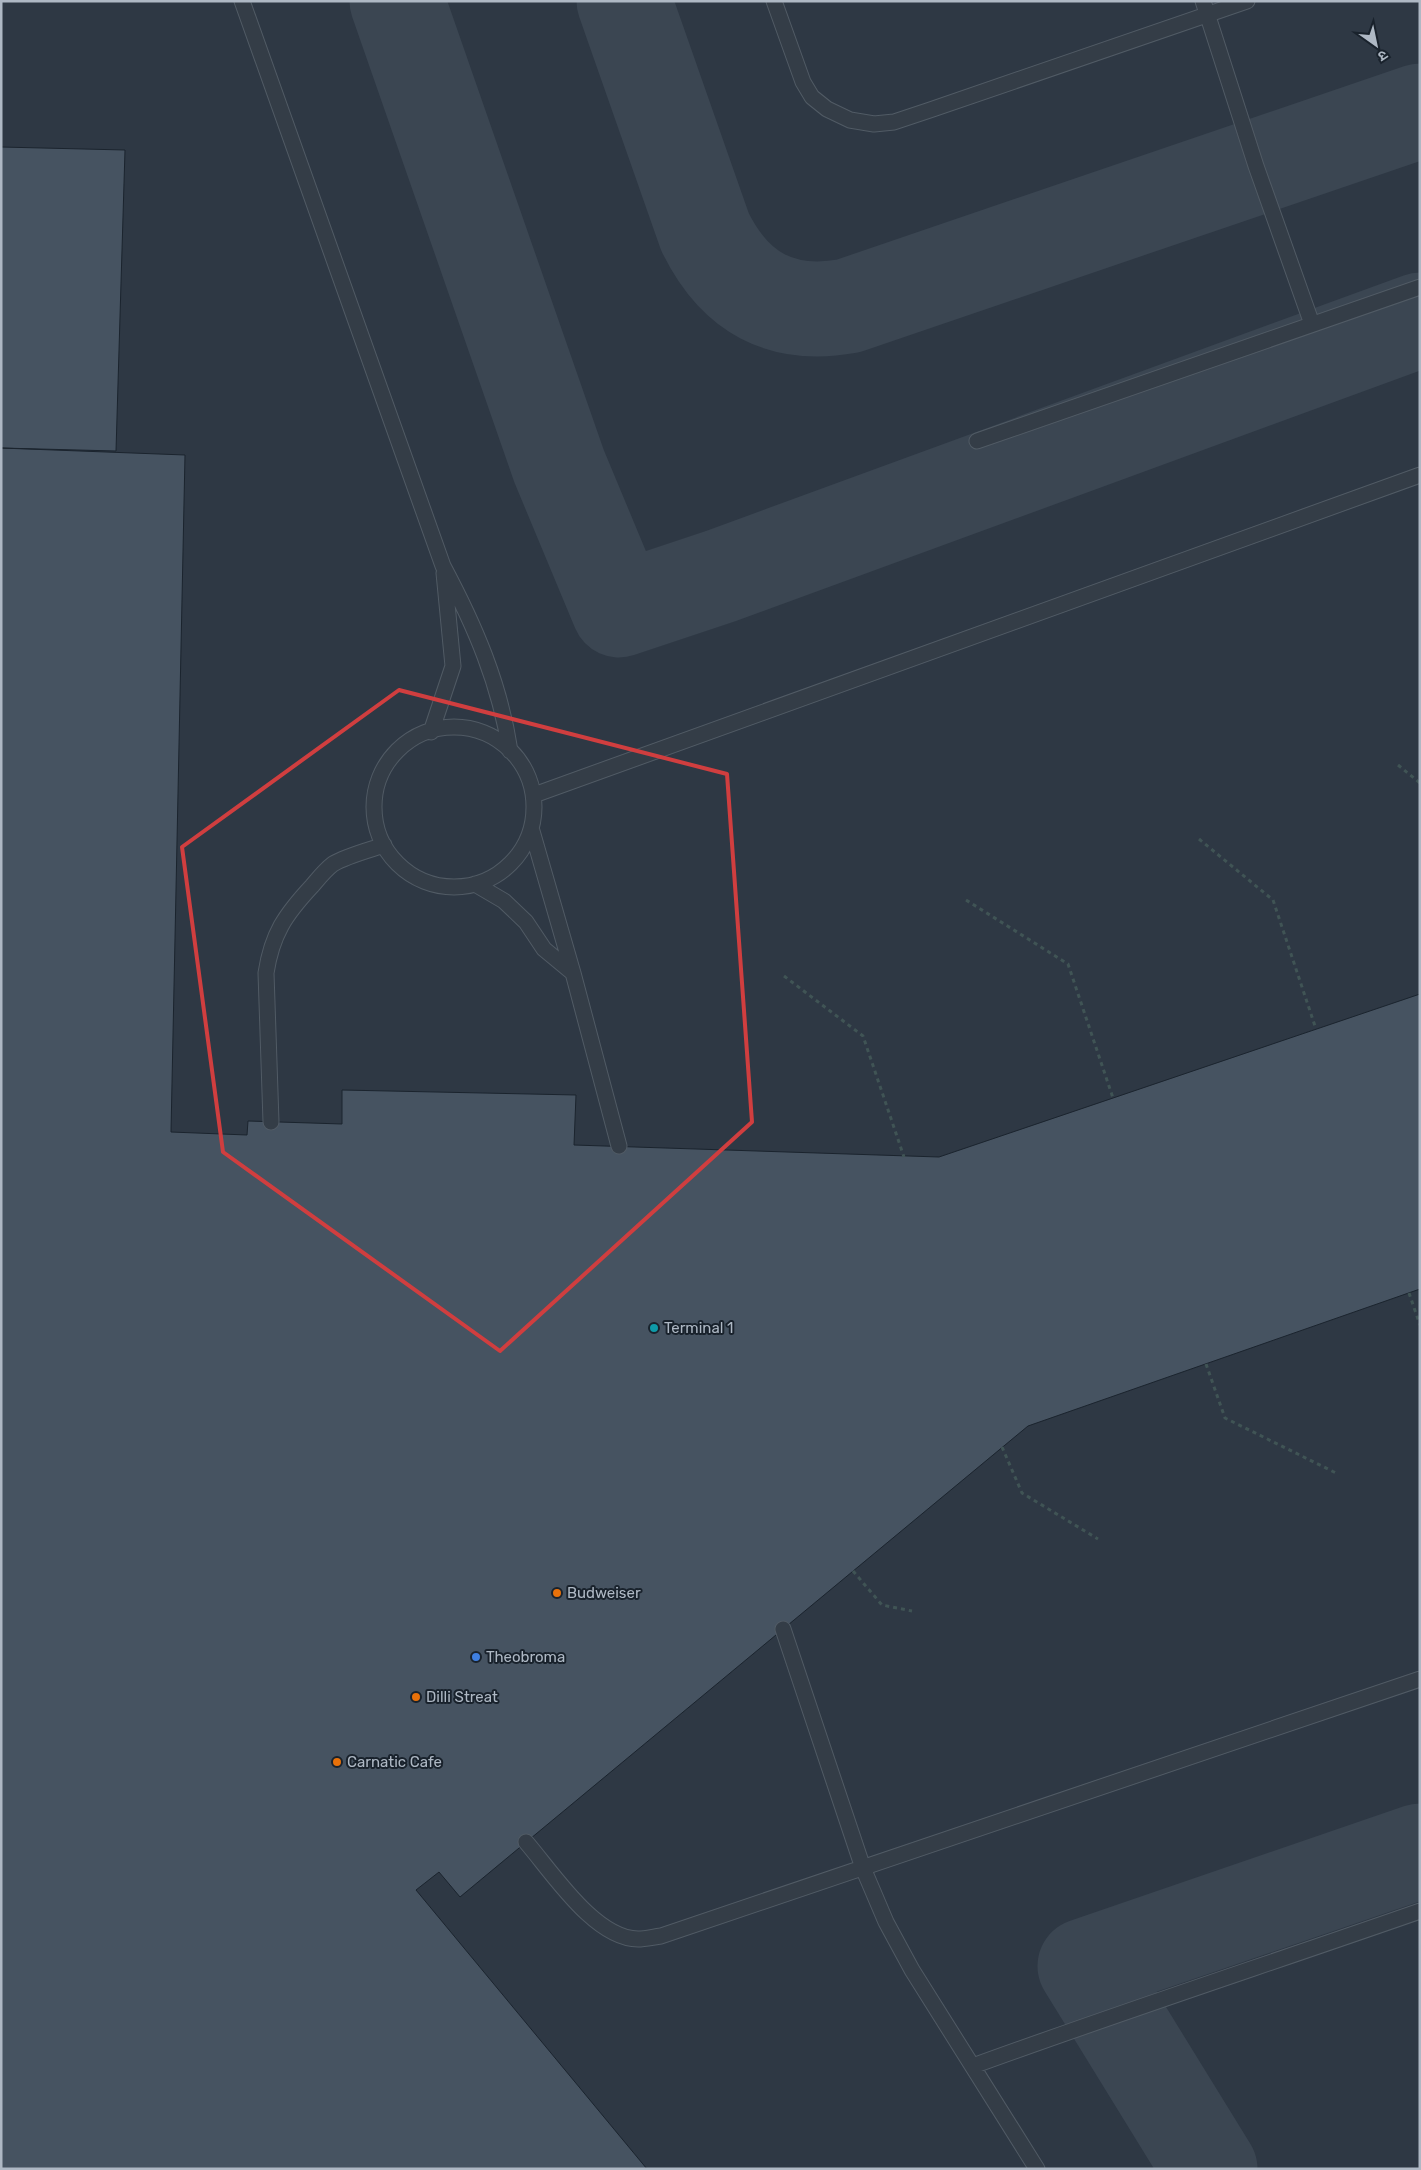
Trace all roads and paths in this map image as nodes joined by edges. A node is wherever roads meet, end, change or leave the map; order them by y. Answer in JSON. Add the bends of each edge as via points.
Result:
{"nodes":[{"id":1,"x":242,"y":1,"type":"edge"},
{"id":2,"x":774,"y":1,"type":"edge"},
{"id":3,"x":1247,"y":1,"type":"edge"},
{"id":4,"x":1205,"y":8,"type":"edge"},
{"id":5,"x":1420,"y":287,"type":"edge"},
{"id":6,"x":1312,"y":324,"type":"junction"},
{"id":7,"x":977,"y":441,"type":"dead end"},
{"id":8,"x":1420,"y":475,"type":"edge"},
{"id":9,"x":443,"y":566,"type":"junction"},
{"id":10,"x":430,"y":732,"type":"junction"},
{"id":11,"x":510,"y":751,"type":"junction"},
{"id":12,"x":1398,"y":765,"type":"dead end"},
{"id":13,"x":1420,"y":783,"type":"edge"},
{"id":14,"x":534,"y":795,"type":"junction"},
{"id":15,"x":532,"y":831,"type":"junction"},
{"id":16,"x":1199,"y":839,"type":"dead end"},
{"id":17,"x":384,"y":845,"type":"junction"},
{"id":18,"x":475,"y":884,"type":"junction"},
{"id":19,"x":966,"y":900,"type":"dead end"},
{"id":20,"x":573,"y":973,"type":"junction"},
{"id":21,"x":784,"y":976,"type":"dead end"},
{"id":22,"x":1316,"y":1029,"type":"dead end"},
{"id":23,"x":1113,"y":1098,"type":"dead end"},
{"id":24,"x":271,"y":1122,"type":"dead end"},
{"id":25,"x":619,"y":1146,"type":"dead end"},
{"id":26,"x":904,"y":1157,"type":"dead end"},
{"id":27,"x":1409,"y":1293,"type":"dead end"},
{"id":28,"x":1420,"y":1325,"type":"edge"},
{"id":29,"x":1206,"y":1364,"type":"dead end"},
{"id":30,"x":1002,"y":1447,"type":"dead end"},
{"id":31,"x":1336,"y":1473,"type":"dead end"},
{"id":32,"x":1098,"y":1539,"type":"dead end"},
{"id":33,"x":853,"y":1571,"type":"dead end"},
{"id":34,"x":912,"y":1611,"type":"dead end"},
{"id":35,"x":783,"y":1629,"type":"dead end"},
{"id":36,"x":1420,"y":1679,"type":"edge"},
{"id":37,"x":526,"y":1842,"type":"dead end"},
{"id":38,"x":862,"y":1868,"type":"junction"},
{"id":39,"x":1420,"y":1911,"type":"edge"},
{"id":40,"x":973,"y":2066,"type":"junction"},
{"id":41,"x":1038,"y":2169,"type":"edge"}],
"edges":[{"from":1,"to":9,"type":"lane"},
{"from":2,"to":4,"type":"lane","via":[[803,82],[812,97],[850,120],[874,124],[894,122],[921,113]]},
{"from":3,"to":4,"type":"lane"},
{"from":4,"to":6,"type":"lane"},
{"from":5,"to":6,"type":"lane"},
{"from":6,"to":7,"type":"lane"},
{"from":8,"to":14,"type":"lane"},
{"from":9,"to":10,"type":"lane","via":[[453,666]]},
{"from":9,"to":11,"type":"lane","via":[[469,614],[492,675]]},
{"from":10,"to":11,"type":"lane","via":[[462,728],[485,734]]},
{"from":10,"to":17,"type":"lane","via":[[416,737],[397,751],[383,770],[376,793],[375,816]]},
{"from":11,"to":14,"type":"lane","via":[[521,763]]},
{"from":12,"to":13,"type":"path"},
{"from":14,"to":15,"type":"lane"},
{"from":15,"to":18,"type":"lane","via":[[520,854],[503,871]]},
{"from":15,"to":20,"type":"lane"},
{"from":16,"to":22,"type":"path","via":[[1273,900]]},
{"from":17,"to":18,"type":"lane","via":[[394,860],[412,875],[434,885],[458,887]]},
{"from":17,"to":24,"type":"lane","via":[[334,864],[295,904],[275,934],[266,973]]},
{"from":18,"to":20,"type":"lane","via":[[504,901],[526,922],[544,949]]},
{"from":19,"to":23,"type":"path","via":[[1068,964]]},
{"from":20,"to":25,"type":"lane"},
{"from":21,"to":26,"type":"path","via":[[863,1036]]},
{"from":27,"to":28,"type":"path"},
{"from":29,"to":31,"type":"path","via":[[1225,1418]]},
{"from":30,"to":32,"type":"path","via":[[1022,1493]]},
{"from":33,"to":34,"type":"path","via":[[882,1605]]},
{"from":35,"to":38,"type":"lane"},
{"from":36,"to":38,"type":"lane"},
{"from":37,"to":38,"type":"lane","via":[[590,1917],[619,1936],[637,1939],[661,1936]]},
{"from":38,"to":40,"type":"lane","via":[[895,1941]]},
{"from":39,"to":40,"type":"lane","via":[[1160,2002],[1114,2014]]},
{"from":40,"to":41,"type":"lane"}]}
